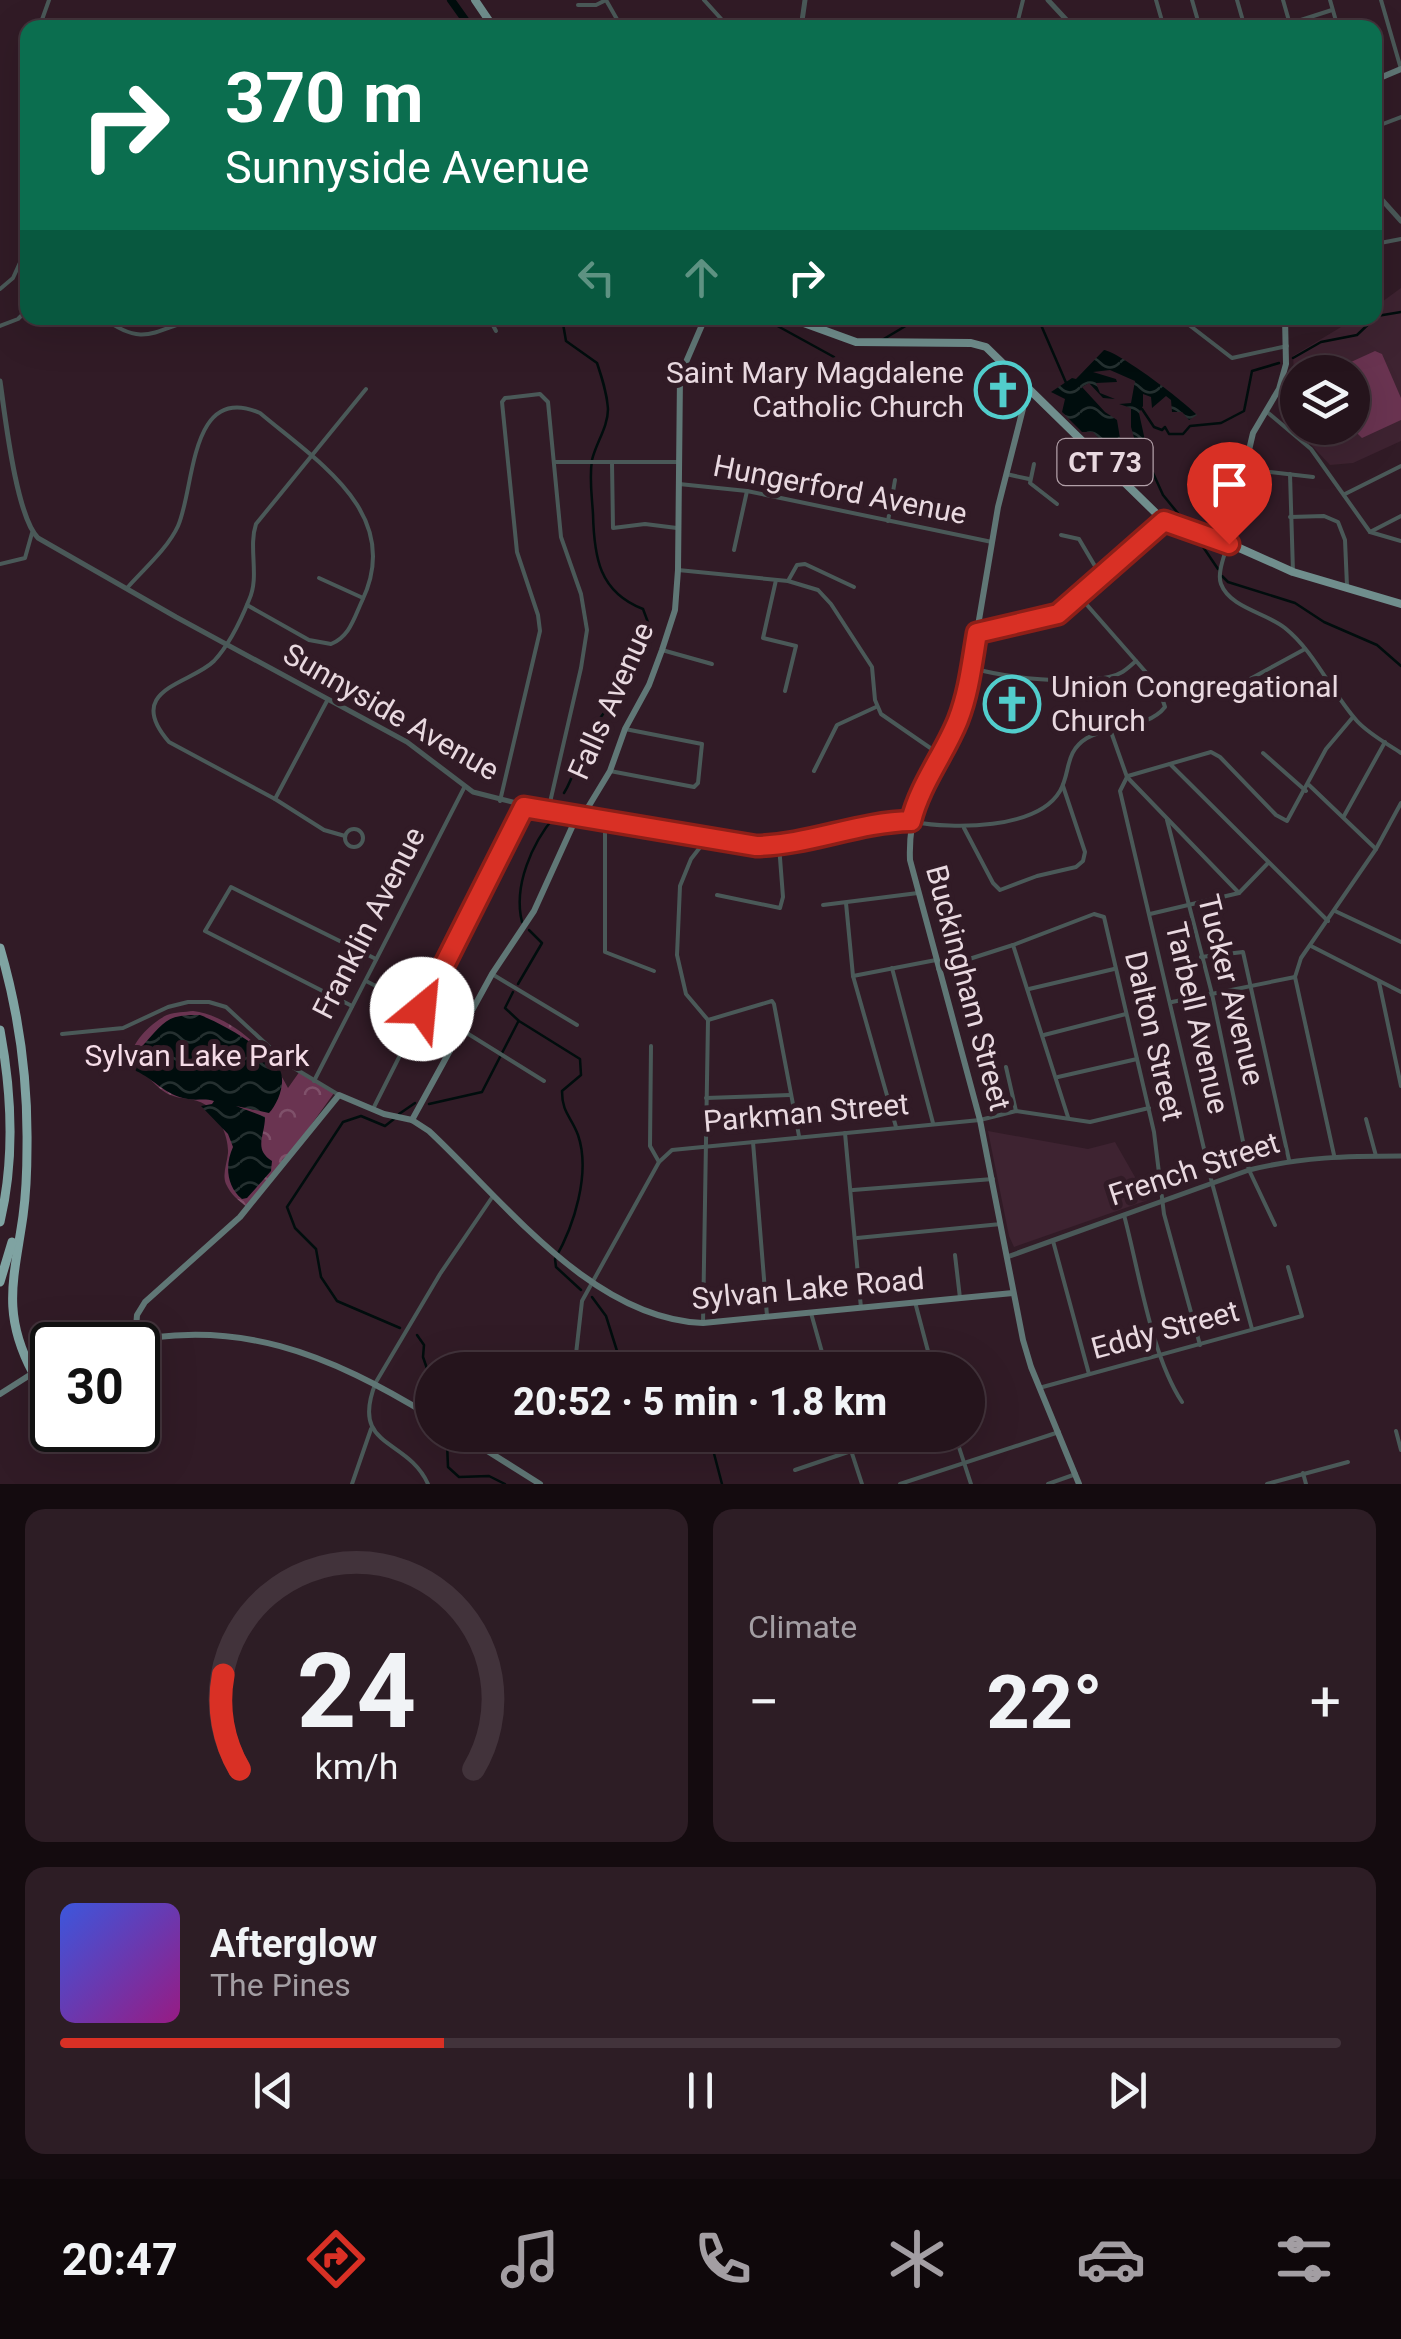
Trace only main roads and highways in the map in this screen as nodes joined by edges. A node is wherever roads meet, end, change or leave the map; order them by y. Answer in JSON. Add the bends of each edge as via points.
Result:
{"nodes":[{"id":1,"x":700,"y":325,"type":"edge"},
{"id":2,"x":807,"y":325,"type":"edge"},
{"id":3,"x":1286,"y":325,"type":"edge"},
{"id":4,"x":1029,"y":388,"type":"junction"},
{"id":5,"x":1227,"y":544,"type":"junction"},
{"id":6,"x":1401,"y":604,"type":"edge"},
{"id":7,"x":0,"y":948,"type":"edge"},
{"id":8,"x":0,"y":1030,"type":"edge"},
{"id":9,"x":412,"y":1120,"type":"junction"},
{"id":10,"x":27,"y":1146,"type":"junction"},
{"id":11,"x":0,"y":1222,"type":"edge"},
{"id":12,"x":0,"y":1282,"type":"edge"},
{"id":13,"x":1013,"y":1293,"type":"junction"},
{"id":14,"x":136,"y":1322,"type":"edge"},
{"id":15,"x":160,"y":1337,"type":"edge"},
{"id":16,"x":30,"y":1367,"type":"edge"},
{"id":17,"x":30,"y":1375,"type":"edge"},
{"id":18,"x":0,"y":1394,"type":"edge"},
{"id":19,"x":415,"y":1406,"type":"edge"},
{"id":20,"x":489,"y":1452,"type":"edge"},
{"id":21,"x":540,"y":1484,"type":"edge"},
{"id":22,"x":1080,"y":1484,"type":"edge"}],
"edges":[{"from":1,"to":9,"type":"main road","name":"Falls Avenue","via":[[681,372],[678,570],[662,650],[610,770],[573,824],[534,911]]},
{"from":2,"to":4,"type":"main road","number":"CT 73","via":[[872,344],[982,345]]},
{"from":3,"to":5,"type":"main road","via":[[1279,389],[1253,433]]},
{"from":4,"to":5,"type":"main road","number":"CT 73","via":[[1164,521]]},
{"from":4,"to":13,"type":"main road","name":"Buckingham Street","via":[[958,722],[917,796],[910,860],[980,1120]]},
{"from":5,"to":6,"type":"main road","number":"CT 73"},
{"from":7,"to":10,"type":"highway","via":[[20,1039]]},
{"from":8,"to":11,"type":"highway","via":[[10,1125]]},
{"from":9,"to":13,"type":"main road","name":"Sylvan Lake Road","via":[[557,1255],[592,1282],[665,1318],[703,1323]]},
{"from":9,"to":14,"type":"main road","name":"Sylvan Lake Road","via":[[339,1094],[240,1217],[145,1302]]},
{"from":10,"to":12,"type":"highway","via":[[20,1211]]},
{"from":10,"to":16,"type":"highway","via":[[10,1300]]},
{"from":13,"to":22,"type":"main road","name":"Buckingham Street","via":[[1039,1388]]},
{"from":15,"to":19,"type":"main road","via":[[255,1339],[298,1349]]},
{"from":17,"to":18,"type":"main road"},
{"from":20,"to":21,"type":"main road"}]}
